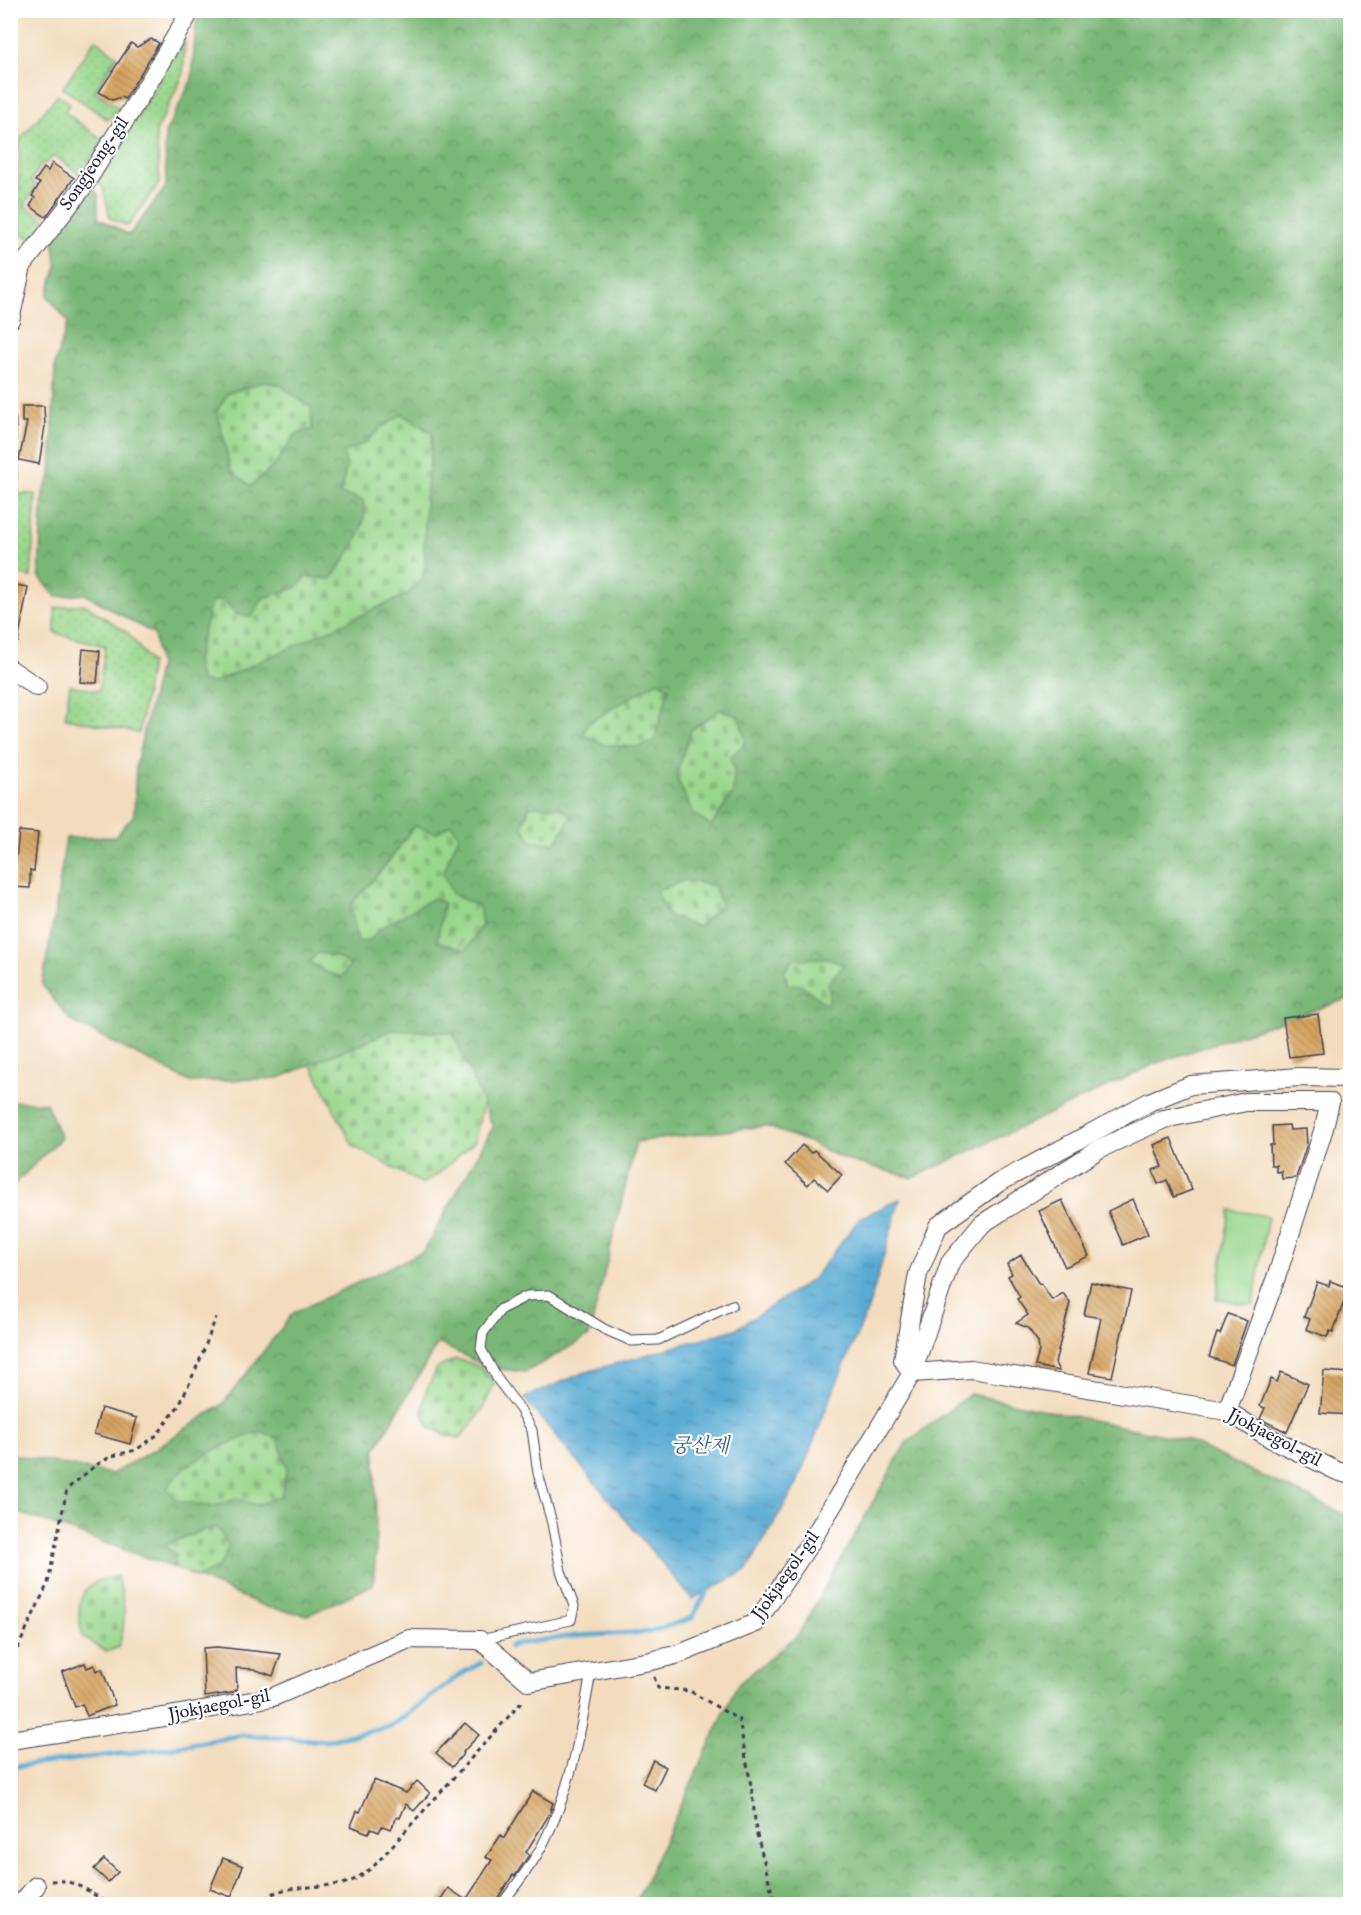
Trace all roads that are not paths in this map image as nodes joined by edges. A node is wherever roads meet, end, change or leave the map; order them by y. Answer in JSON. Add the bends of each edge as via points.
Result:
{"nodes":[{"id":1,"x":191,"y":10,"type":"edge"},
{"id":2,"x":10,"y":320,"type":"edge"},
{"id":3,"x":10,"y":415,"type":"edge"},
{"id":4,"x":11,"y":420,"type":"edge"},
{"id":5,"x":12,"y":479,"type":"dead end"},
{"id":6,"x":10,"y":669,"type":"edge"},
{"id":7,"x":37,"y":687,"type":"dead end"},
{"id":8,"x":1350,"y":1078,"type":"edge"},
{"id":9,"x":732,"y":1305,"type":"dead end"},
{"id":10,"x":912,"y":1373,"type":"junction"},
{"id":11,"x":1227,"y":1411,"type":"junction"},
{"id":12,"x":1350,"y":1475,"type":"edge"},
{"id":13,"x":480,"y":1640,"type":"junction"},
{"id":14,"x":591,"y":1672,"type":"junction"},
{"id":15,"x":10,"y":1740,"type":"edge"},
{"id":16,"x":36,"y":1886,"type":"road end"},
{"id":17,"x":21,"y":1905,"type":"edge"},
{"id":18,"x":502,"y":1905,"type":"edge"}],
"edges":[{"from":1,"to":2,"type":"street","name":"Songjeong-gil","via":[[82,187],[22,266]]},
{"from":3,"to":4,"type":"lane"},
{"from":4,"to":5,"type":"lane"},
{"from":6,"to":7,"type":"street"},
{"from":8,"to":10,"type":"street","via":[[1299,1077],[1191,1085],[1149,1102],[998,1183],[938,1226],[918,1274],[903,1360]]},
{"from":9,"to":13,"type":"lane","via":[[658,1340],[631,1341],[549,1295],[527,1296],[501,1309],[483,1333],[481,1349],[532,1430],[537,1473],[574,1606],[571,1620]]},
{"from":10,"to":11,"type":"street","name":"Jjokjaegol-gil","via":[[971,1369]]},
{"from":10,"to":11,"type":"street","via":[[950,1263],[982,1224],[1099,1149],[1164,1119],[1246,1102],[1330,1102],[1278,1272]]},
{"from":10,"to":14,"type":"street","name":"Jjokjaegol-gil","via":[[810,1543],[756,1623],[679,1654]]},
{"from":11,"to":12,"type":"street","name":"Jjokjaegol-gil","via":[[1270,1438]]},
{"from":13,"to":14,"type":"street","name":"Jjokjaegol-gil","via":[[529,1682]]},
{"from":13,"to":15,"type":"street","name":"Jjokjaegol-gil","via":[[409,1639],[273,1697]]},
{"from":14,"to":18,"type":"lane","via":[[561,1805],[543,1845]]},
{"from":16,"to":17,"type":"street"}]}
